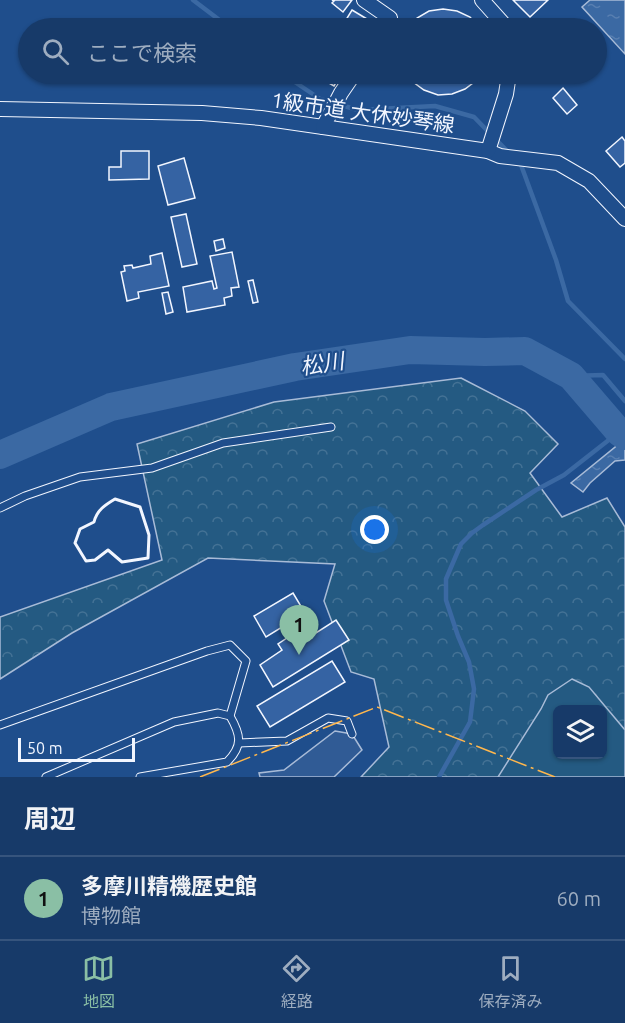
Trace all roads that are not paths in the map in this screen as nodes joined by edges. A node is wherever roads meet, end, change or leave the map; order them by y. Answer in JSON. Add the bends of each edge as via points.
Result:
{"nodes":[{"id":1,"x":364,"y":0,"type":"edge"},
{"id":2,"x":482,"y":0,"type":"edge"},
{"id":3,"x":390,"y":18,"type":"edge"},
{"id":4,"x":498,"y":18,"type":"edge"},
{"id":5,"x":348,"y":84,"type":"edge"},
{"id":6,"x":508,"y":84,"type":"edge"},
{"id":7,"x":0,"y":109,"type":"edge"},
{"id":8,"x":323,"y":127,"type":"junction"},
{"id":9,"x":493,"y":150,"type":"junction"},
{"id":10,"x":625,"y":219,"type":"edge"},
{"id":11,"x":331,"y":428,"type":"dead end"},
{"id":12,"x":0,"y":508,"type":"edge"},
{"id":13,"x":230,"y":716,"type":"junction"},
{"id":14,"x":0,"y":725,"type":"edge"},
{"id":15,"x":352,"y":734,"type":"dead end"},
{"id":16,"x":239,"y":742,"type":"junction"},
{"id":17,"x":46,"y":777,"type":"edge"},
{"id":18,"x":140,"y":777,"type":"edge"}],
"edges":[{"from":1,"to":3,"type":"street"},
{"from":2,"to":4,"type":"street"},
{"from":5,"to":8,"type":"street"},
{"from":6,"to":9,"type":"street"},
{"from":7,"to":8,"type":"street","name":"1級市道 大休妙琴線","via":[[202,113]]},
{"from":8,"to":9,"type":"street","name":"1級市道 大休妙琴線"},
{"from":9,"to":10,"type":"street","name":"1級市道 大休妙琴線","via":[[558,163],[588,181]]},
{"from":11,"to":12,"type":"lane","via":[[223,442],[152,468],[80,477]]},
{"from":13,"to":14,"type":"lane","via":[[246,661],[230,645]]},
{"from":13,"to":16,"type":"lane"},
{"from":13,"to":17,"type":"lane","via":[[218,713],[174,722]]},
{"from":15,"to":16,"type":"lane","via":[[347,721],[328,718],[287,741]]},
{"from":16,"to":18,"type":"lane","via":[[236,753],[227,762]]}]}
